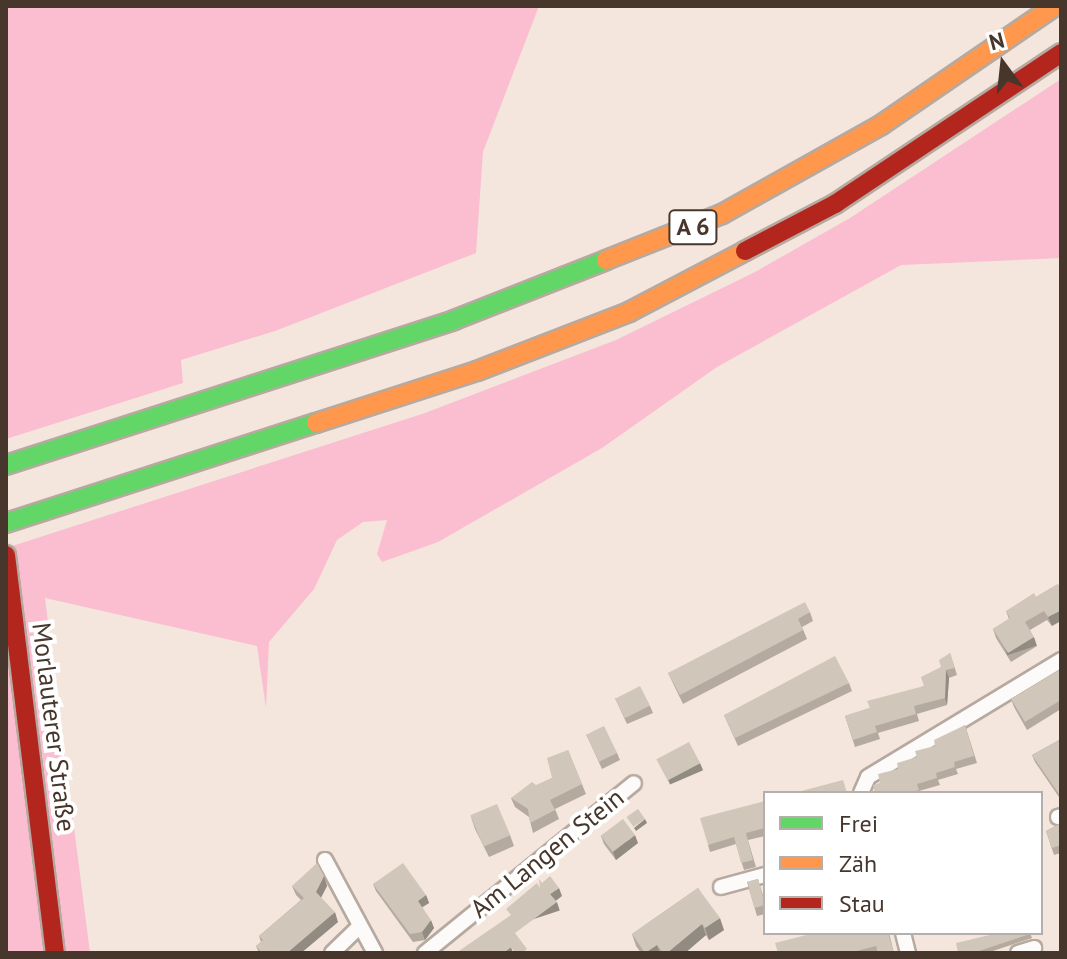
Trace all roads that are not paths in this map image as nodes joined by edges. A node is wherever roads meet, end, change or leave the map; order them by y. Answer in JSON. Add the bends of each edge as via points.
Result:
{"nodes":[{"id":1,"x":1055,"y":6,"type":"edge"},
{"id":2,"x":1061,"y":53,"type":"edge"},
{"id":3,"x":6,"y":465,"type":"edge"},
{"id":4,"x":6,"y":523,"type":"edge"},
{"id":5,"x":6,"y":555,"type":"edge"},
{"id":6,"x":1061,"y":660,"type":"edge"},
{"id":7,"x":634,"y":783,"type":"dead end"},
{"id":8,"x":862,"y":791,"type":"edge"},
{"id":9,"x":325,"y":860,"type":"dead end"},
{"id":10,"x":763,"y":876,"type":"edge"},
{"id":11,"x":721,"y":887,"type":"dead end"},
{"id":12,"x":358,"y":928,"type":"junction"},
{"id":13,"x":1034,"y":948,"type":"dead end"},
{"id":14,"x":55,"y":953,"type":"edge"},
{"id":15,"x":332,"y":953,"type":"edge"},
{"id":16,"x":375,"y":953,"type":"edge"},
{"id":17,"x":425,"y":953,"type":"edge"},
{"id":18,"x":1018,"y":953,"type":"edge"}],
"edges":[{"from":1,"to":3,"type":"main road","number":"A 6","via":[[881,125],[722,214],[552,283],[295,373]]},
{"from":2,"to":4,"type":"main road","number":"A 6","via":[[917,153],[689,284],[477,371]]},
{"from":5,"to":14,"type":"main road","name":"Morlauterer Straße"},
{"from":6,"to":8,"type":"street","via":[[868,777]]},
{"from":7,"to":17,"type":"street","name":"Am Langen Stein"},
{"from":9,"to":12,"type":"street"},
{"from":10,"to":11,"type":"street"},
{"from":12,"to":15,"type":"street"},
{"from":12,"to":16,"type":"street"},
{"from":13,"to":18,"type":"street"}]}
